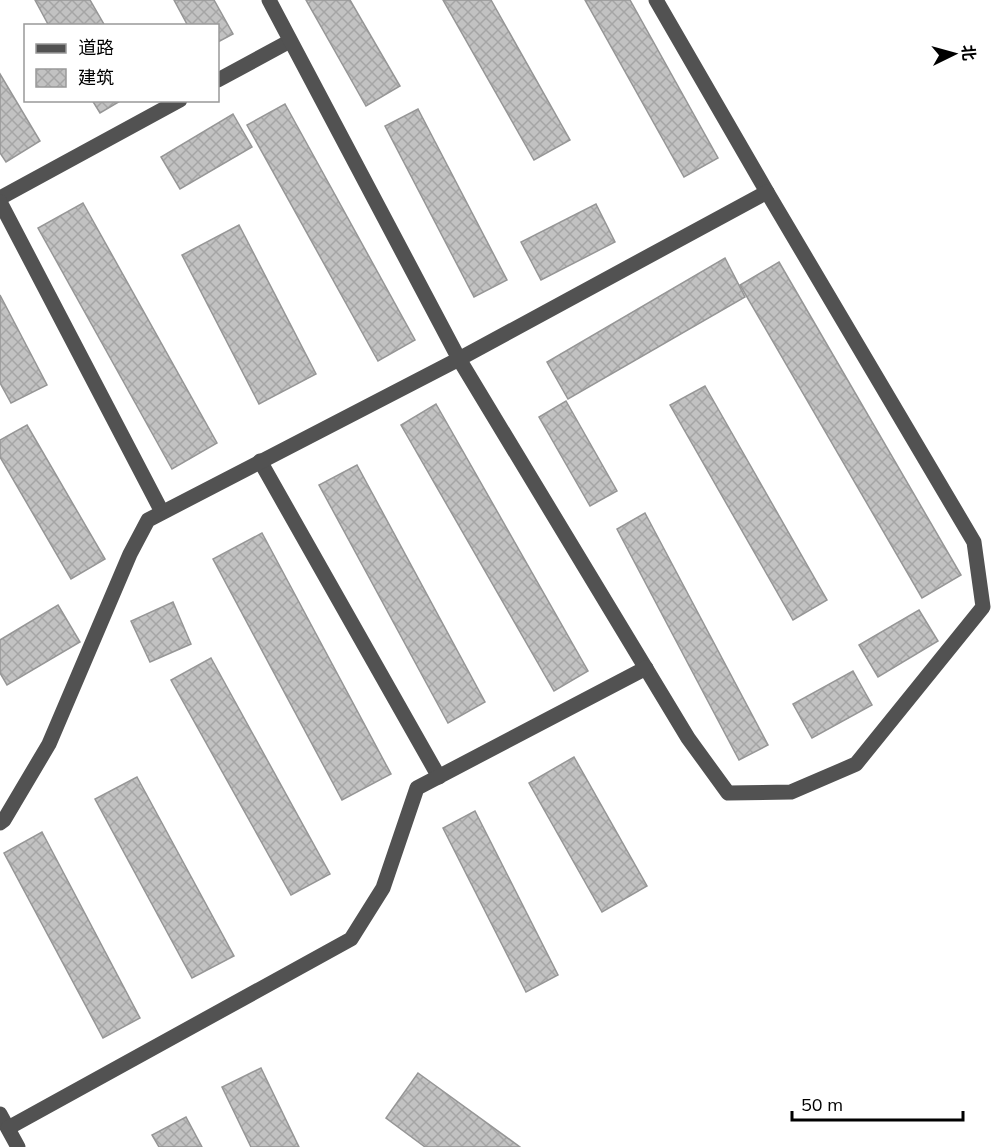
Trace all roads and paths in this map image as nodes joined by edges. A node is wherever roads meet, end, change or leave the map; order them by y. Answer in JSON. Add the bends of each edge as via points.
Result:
{"nodes":[{"id":1,"x":269,"y":0,"type":"edge"},
{"id":2,"x":656,"y":0,"type":"edge"},
{"id":3,"x":290,"y":41,"type":"junction"},
{"id":4,"x":219,"y":79,"type":"edge"},
{"id":5,"x":176,"y":102,"type":"edge"},
{"id":6,"x":767,"y":192,"type":"junction"},
{"id":7,"x":0,"y":200,"type":"edge"},
{"id":8,"x":459,"y":359,"type":"junction"},
{"id":9,"x":260,"y":461,"type":"junction"},
{"id":10,"x":162,"y":512,"type":"junction"},
{"id":11,"x":646,"y":668,"type":"junction"},
{"id":12,"x":439,"y":777,"type":"junction"},
{"id":13,"x":0,"y":823,"type":"edge"},
{"id":14,"x":0,"y":1114,"type":"edge"},
{"id":15,"x":8,"y":1128,"type":"junction"},
{"id":16,"x":18,"y":1147,"type":"edge"}],
"edges":[{"from":1,"to":3,"type":"street"},
{"from":2,"to":6,"type":"street"},
{"from":3,"to":4,"type":"street"},
{"from":3,"to":8,"type":"street"},
{"from":5,"to":7,"type":"street"},
{"from":6,"to":8,"type":"street"},
{"from":6,"to":11,"type":"street","via":[[974,542],[983,607],[856,764],[791,792],[728,793],[688,738]]},
{"from":7,"to":10,"type":"street"},
{"from":8,"to":9,"type":"street"},
{"from":8,"to":11,"type":"street"},
{"from":9,"to":10,"type":"street"},
{"from":9,"to":12,"type":"street"},
{"from":10,"to":13,"type":"street","via":[[148,520],[130,554],[49,744]]},
{"from":11,"to":12,"type":"street"},
{"from":12,"to":15,"type":"street","via":[[417,788],[383,888],[351,939]]},
{"from":14,"to":15,"type":"street"},
{"from":15,"to":16,"type":"street"}]}
